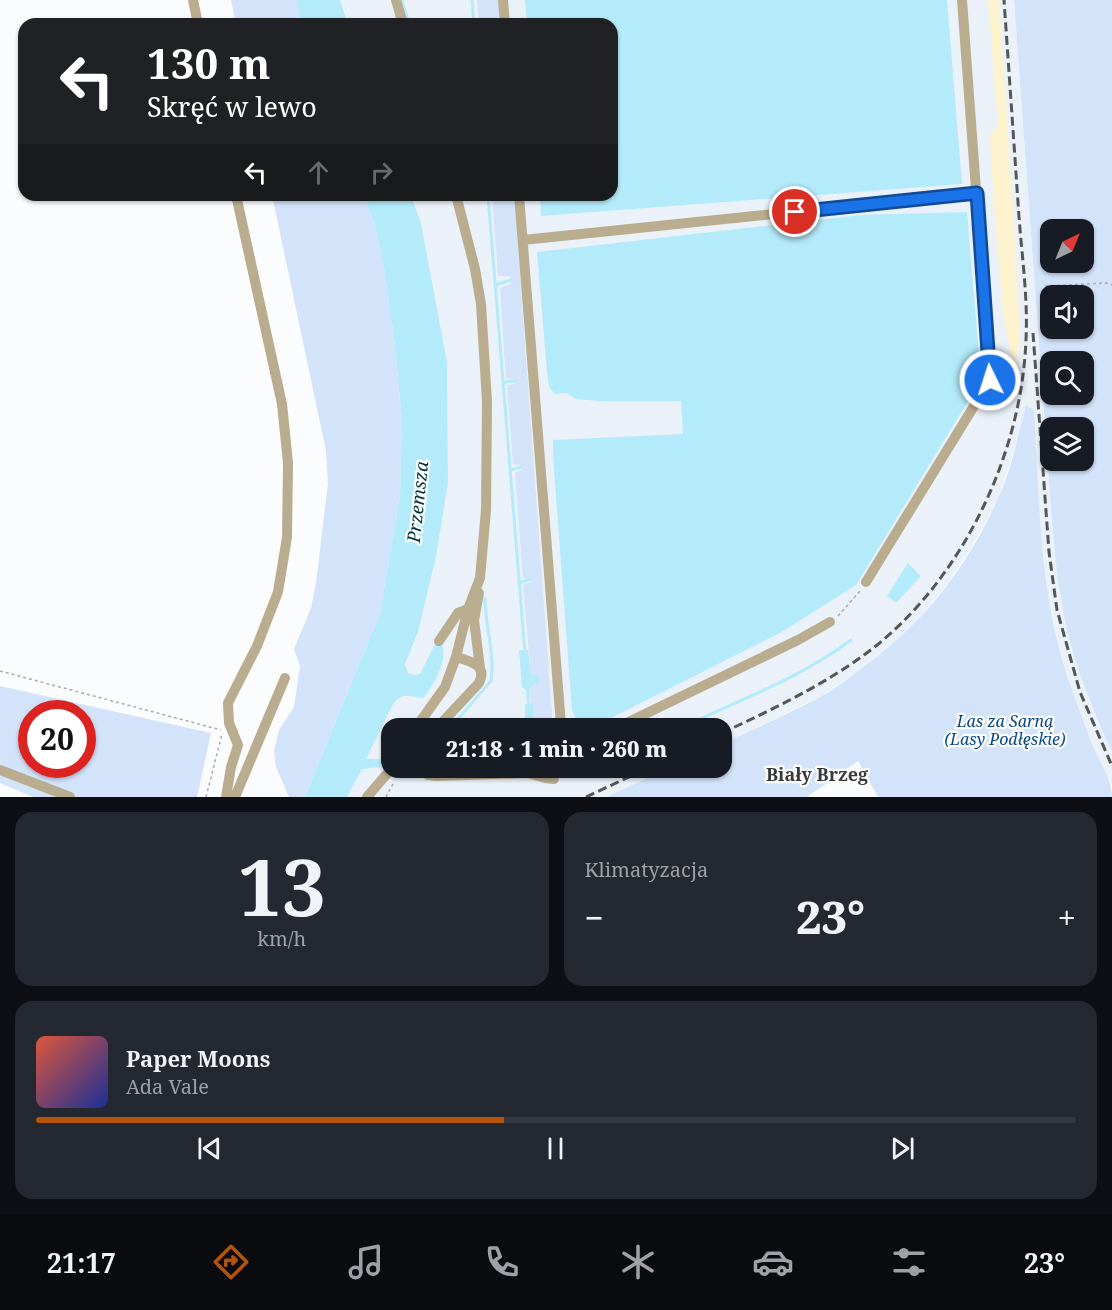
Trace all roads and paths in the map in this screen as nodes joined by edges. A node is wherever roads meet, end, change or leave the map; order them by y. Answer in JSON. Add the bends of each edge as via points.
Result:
{"nodes":[{"id":1,"x":193,"y":0,"type":"edge"},
{"id":2,"x":396,"y":0,"type":"edge"},
{"id":3,"x":503,"y":0,"type":"edge"},
{"id":4,"x":963,"y":0,"type":"edge"},
{"id":5,"x":197,"y":18,"type":"edge"},
{"id":6,"x":401,"y":18,"type":"edge"},
{"id":7,"x":504,"y":18,"type":"edge"},
{"id":8,"x":977,"y":193,"type":"junction"},
{"id":9,"x":237,"y":201,"type":"edge"},
{"id":10,"x":458,"y":201,"type":"edge"},
{"id":11,"x":520,"y":201,"type":"edge"},
{"id":12,"x":523,"y":240,"type":"junction"},
{"id":13,"x":1065,"y":285,"type":"edge"},
{"id":14,"x":1112,"y":285,"type":"edge"},
{"id":15,"x":480,"y":578,"type":"junction"},
{"id":16,"x":864,"y":586,"type":"joint"},
{"id":17,"x":468,"y":609,"type":"junction"},
{"id":18,"x":830,"y":622,"type":"joint"},
{"id":19,"x":439,"y":641,"type":"dead end"},
{"id":20,"x":456,"y":657,"type":"junction"},
{"id":21,"x":480,"y":668,"type":"junction"},
{"id":22,"x":0,"y":671,"type":"edge"},
{"id":23,"x":285,"y":678,"type":"dead end"},
{"id":24,"x":423,"y":718,"type":"edge"},
{"id":25,"x":446,"y":718,"type":"edge"},
{"id":26,"x":560,"y":718,"type":"edge"},
{"id":27,"x":637,"y":718,"type":"edge"},
{"id":28,"x":0,"y":770,"type":"edge"},
{"id":29,"x":388,"y":778,"type":"edge"},
{"id":30,"x":392,"y":778,"type":"edge"},
{"id":31,"x":544,"y":778,"type":"edge"},
{"id":32,"x":554,"y":779,"type":"dead end"},
{"id":33,"x":70,"y":797,"type":"edge"},
{"id":34,"x":206,"y":797,"type":"edge"},
{"id":35,"x":226,"y":797,"type":"edge"},
{"id":36,"x":235,"y":797,"type":"edge"},
{"id":37,"x":367,"y":797,"type":"edge"},
{"id":38,"x":386,"y":797,"type":"edge"}],
"edges":[{"from":1,"to":5,"type":"lane"},
{"from":2,"to":6,"type":"lane"},
{"from":3,"to":7,"type":"lane"},
{"from":4,"to":8,"type":"lane"},
{"from":8,"to":12,"type":"lane"},
{"from":8,"to":16,"type":"lane","via":[[990,380]]},
{"from":9,"to":35,"type":"lane","via":[[282,404],[288,463],[287,537],[278,592],[228,704],[229,723],[238,745]]},
{"from":10,"to":15,"type":"lane","via":[[475,269],[485,344],[488,454]]},
{"from":11,"to":12,"type":"lane"},
{"from":12,"to":26,"type":"lane"},
{"from":13,"to":14,"type":"path"},
{"from":15,"to":17,"type":"lane"},
{"from":15,"to":21,"type":"lane","via":[[474,620]]},
{"from":16,"to":18,"type":"path"},
{"from":17,"to":19,"type":"lane","via":[[458,613]]},
{"from":17,"to":20,"type":"lane"},
{"from":18,"to":27,"type":"lane"},
{"from":20,"to":21,"type":"lane"},
{"from":20,"to":24,"type":"lane","via":[[446,687]]},
{"from":21,"to":25,"type":"lane","via":[[479,683]]},
{"from":22,"to":34,"type":"path","via":[[224,731]]},
{"from":23,"to":36,"type":"lane"},
{"from":28,"to":33,"type":"lane"},
{"from":29,"to":37,"type":"lane"},
{"from":30,"to":38,"type":"path"},
{"from":31,"to":32,"type":"lane"}]}
